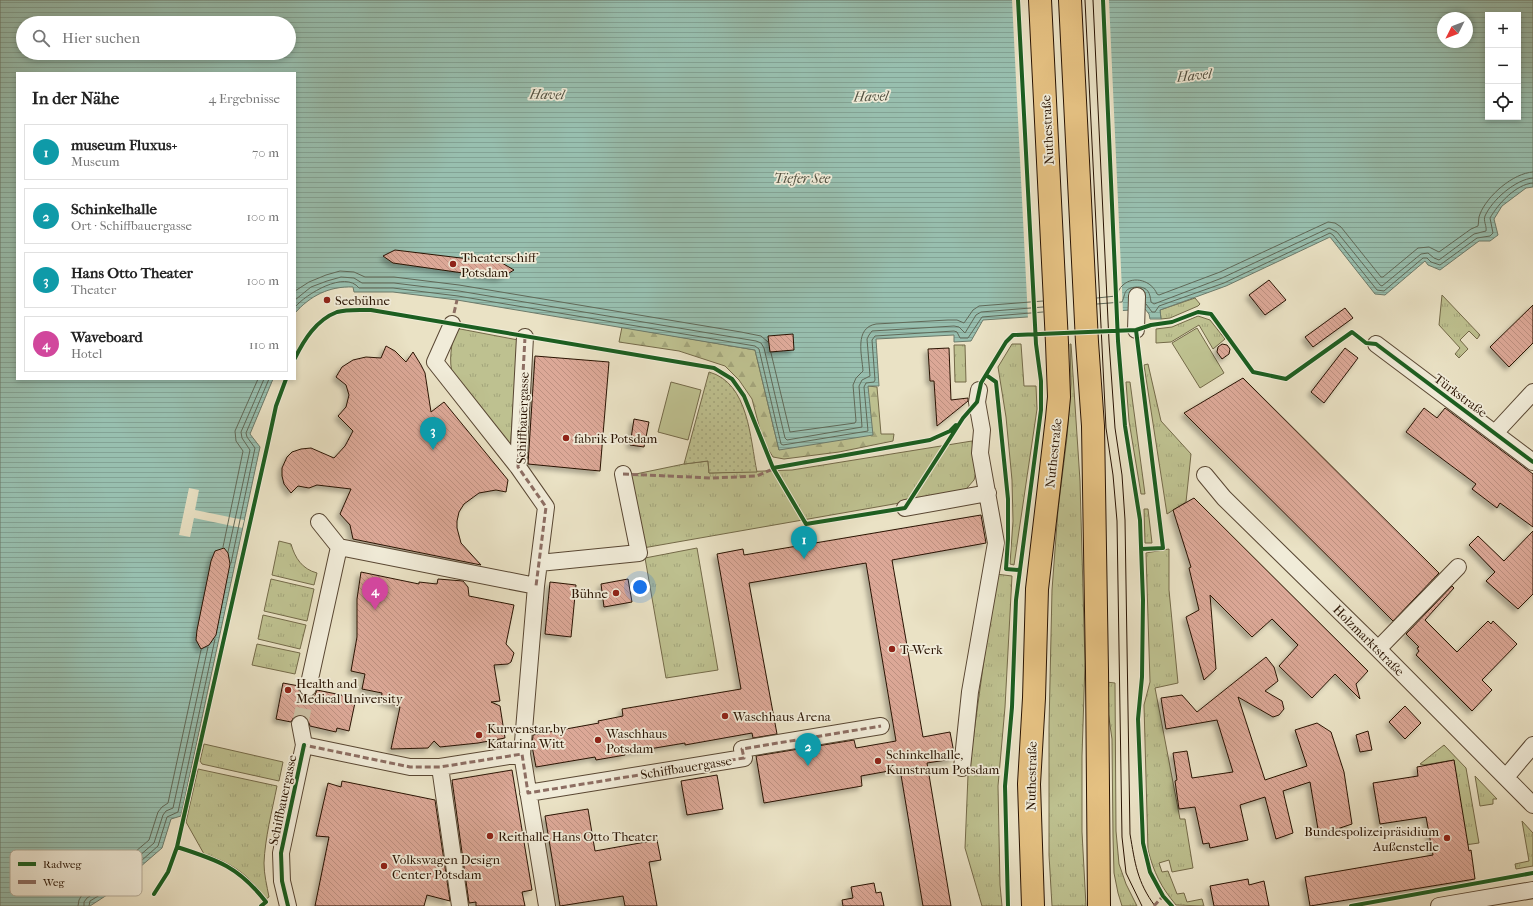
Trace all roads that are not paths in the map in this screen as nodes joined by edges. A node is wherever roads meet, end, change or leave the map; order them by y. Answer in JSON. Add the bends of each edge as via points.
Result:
{"nodes":[{"id":1,"x":1040,"y":0,"type":"edge"},
{"id":2,"x":1070,"y":0,"type":"edge"},
{"id":3,"x":1137,"y":296,"type":"dead end"},
{"id":4,"x":452,"y":324,"type":"dead end"},
{"id":5,"x":1136,"y":330,"type":"dead end"},
{"id":6,"x":525,"y":337,"type":"dead end"},
{"id":7,"x":1376,"y":344,"type":"dead end"},
{"id":8,"x":979,"y":390,"type":"dead end"},
{"id":9,"x":1533,"y":392,"type":"edge"},
{"id":10,"x":1495,"y":433,"type":"junction"},
{"id":11,"x":1533,"y":462,"type":"edge"},
{"id":12,"x":518,"y":467,"type":"junction"},
{"id":13,"x":623,"y":474,"type":"dead end"},
{"id":14,"x":1205,"y":474,"type":"dead end"},
{"id":15,"x":988,"y":493,"type":"junction"},
{"id":16,"x":905,"y":508,"type":"dead end"},
{"id":17,"x":319,"y":522,"type":"dead end"},
{"id":18,"x":338,"y":547,"type":"junction"},
{"id":19,"x":539,"y":563,"type":"junction"},
{"id":20,"x":1458,"y":567,"type":"dead end"},
{"id":21,"x":536,"y":586,"type":"junction"},
{"id":22,"x":1378,"y":649,"type":"junction"},
{"id":23,"x":308,"y":688,"type":"tunnel mouth"},
{"id":24,"x":300,"y":724,"type":"tunnel mouth"},
{"id":25,"x":881,"y":726,"type":"dead end"},
{"id":26,"x":304,"y":745,"type":"junction"},
{"id":27,"x":1533,"y":745,"type":"edge"},
{"id":28,"x":522,"y":754,"type":"junction"},
{"id":29,"x":440,"y":767,"type":"junction"},
{"id":30,"x":962,"y":768,"type":"dead end"},
{"id":31,"x":1506,"y":777,"type":"junction"},
{"id":32,"x":528,"y":793,"type":"junction"},
{"id":33,"x":1533,"y":805,"type":"edge"},
{"id":34,"x":1099,"y":875,"type":"junction"},
{"id":35,"x":1533,"y":890,"type":"edge"},
{"id":36,"x":288,"y":906,"type":"edge"},
{"id":37,"x":460,"y":906,"type":"edge"},
{"id":38,"x":547,"y":906,"type":"edge"},
{"id":39,"x":1033,"y":906,"type":"edge"},
{"id":40,"x":1099,"y":906,"type":"edge"},
{"id":41,"x":1114,"y":906,"type":"edge"},
{"id":42,"x":1439,"y":906,"type":"edge"}],
"edges":[{"from":1,"to":39,"type":"highway","name":"Nuthestraße","via":[[1058,397],[1037,589],[1029,784]]},
{"from":2,"to":34,"type":"highway","via":[[1093,434]]},
{"from":3,"to":5,"type":"street"},
{"from":4,"to":12,"type":"street","via":[[435,362]]},
{"from":6,"to":12,"type":"street","name":"Schiffbauergasse"},
{"from":7,"to":10,"type":"street","name":"Türkstraße"},
{"from":8,"to":15,"type":"street","via":[[977,402],[982,430],[980,453]]},
{"from":9,"to":10,"type":"street"},
{"from":10,"to":11,"type":"street","name":"Türkstraße"},
{"from":12,"to":19,"type":"street","name":"Schiffbauergasse","via":[[546,507]]},
{"from":13,"to":19,"type":"street","via":[[638,553]]},
{"from":14,"to":22,"type":"street","name":"Holzmarktstraße","via":[[1224,498]]},
{"from":15,"to":16,"type":"street"},
{"from":15,"to":30,"type":"street","via":[[996,543],[970,692]]},
{"from":17,"to":18,"type":"street"},
{"from":18,"to":21,"type":"street"},
{"from":18,"to":23,"type":"street"},
{"from":19,"to":21,"type":"street","name":"Schiffbauergasse"},
{"from":20,"to":22,"type":"street"},
{"from":21,"to":28,"type":"street","name":"Schiffbauergasse"},
{"from":22,"to":31,"type":"street","name":"Holzmarktstraße"},
{"from":24,"to":26,"type":"street","name":"Schiffbauergasse"},
{"from":25,"to":32,"type":"street","name":"Schiffbauergasse","via":[[742,749],[744,758]]},
{"from":26,"to":29,"type":"street","name":"Schiffbauergasse","via":[[410,767]]},
{"from":26,"to":36,"type":"street","name":"Schiffbauergasse","via":[[281,853],[282,881]]},
{"from":27,"to":31,"type":"street"},
{"from":28,"to":29,"type":"street","name":"Schiffbauergasse"},
{"from":28,"to":32,"type":"street","name":"Schiffbauergasse"},
{"from":29,"to":37,"type":"street"},
{"from":31,"to":33,"type":"street","name":"Holzmarktstraße"},
{"from":32,"to":38,"type":"street","name":"Schiffbauergasse"},
{"from":34,"to":40,"type":"highway"},
{"from":34,"to":41,"type":"highway"},
{"from":35,"to":42,"type":"street"}]}
